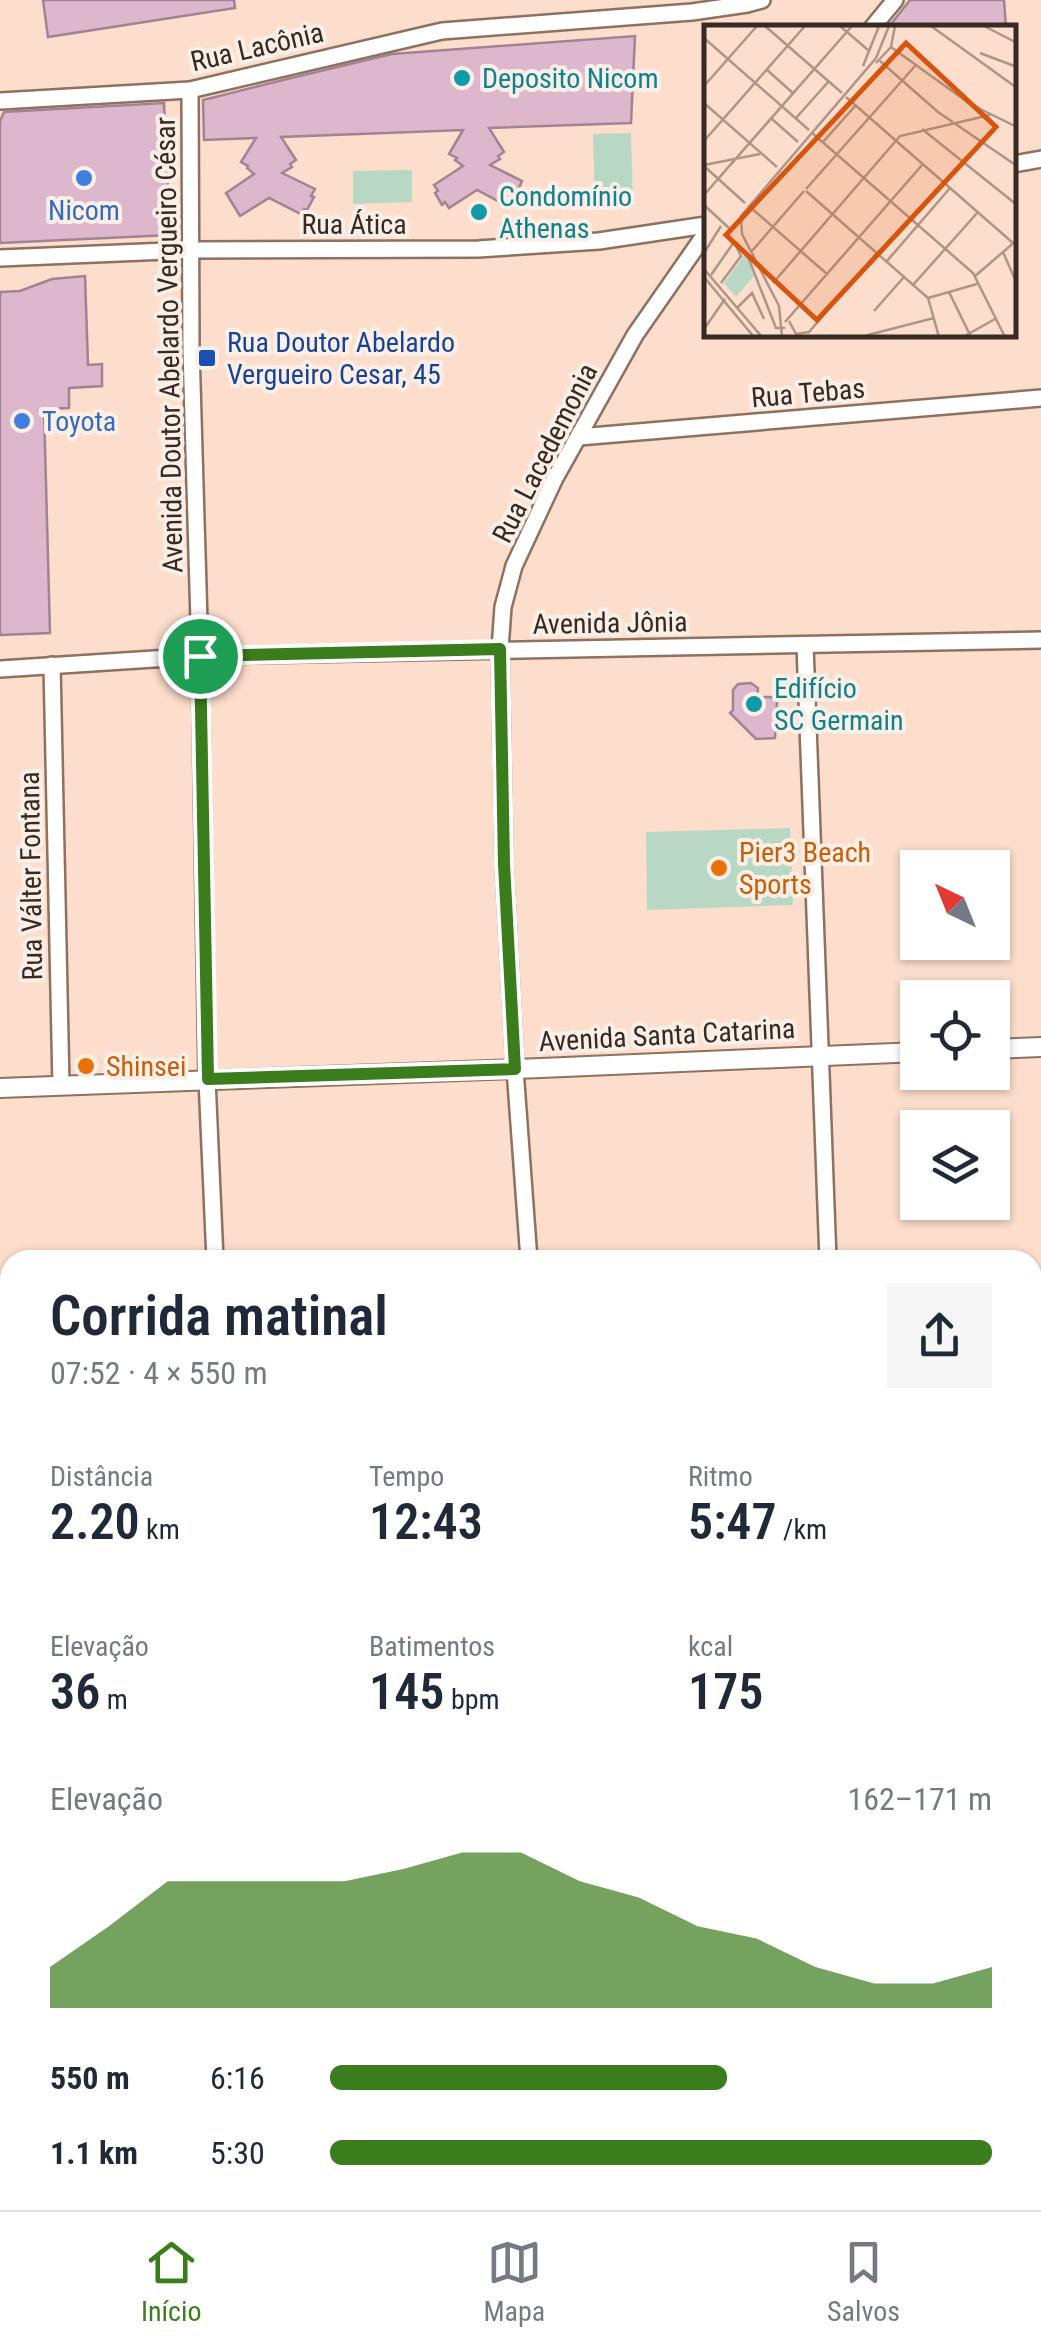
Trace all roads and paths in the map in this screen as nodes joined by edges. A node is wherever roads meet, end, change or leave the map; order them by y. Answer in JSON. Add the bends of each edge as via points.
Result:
{"nodes":[{"id":1,"x":762,"y":0,"type":"edge"},
{"id":2,"x":895,"y":0,"type":"edge"},
{"id":3,"x":874,"y":25,"type":"edge"},
{"id":4,"x":190,"y":90,"type":"junction"},
{"id":5,"x":0,"y":101,"type":"edge"},
{"id":6,"x":1041,"y":159,"type":"edge"},
{"id":7,"x":1016,"y":164,"type":"edge"},
{"id":8,"x":704,"y":224,"type":"edge"},
{"id":9,"x":704,"y":237,"type":"edge"},
{"id":10,"x":191,"y":250,"type":"junction"},
{"id":11,"x":0,"y":258,"type":"edge"},
{"id":12,"x":1041,"y":398,"type":"edge"},
{"id":13,"x":579,"y":437,"type":"junction"},
{"id":14,"x":1041,"y":640,"type":"edge"},
{"id":15,"x":805,"y":645,"type":"junction"},
{"id":16,"x":500,"y":649,"type":"junction"},
{"id":17,"x":200,"y":656,"type":"junction"},
{"id":18,"x":52,"y":665,"type":"junction"},
{"id":19,"x":0,"y":669,"type":"edge"},
{"id":20,"x":1041,"y":1047,"type":"edge"},
{"id":21,"x":1010,"y":1048,"type":"edge"},
{"id":22,"x":900,"y":1053,"type":"edge"},
{"id":23,"x":822,"y":1055,"type":"junction"},
{"id":24,"x":515,"y":1069,"type":"junction"},
{"id":25,"x":208,"y":1079,"type":"junction"},
{"id":26,"x":61,"y":1086,"type":"junction"},
{"id":27,"x":0,"y":1088,"type":"edge"},
{"id":28,"x":215,"y":1250,"type":"edge"},
{"id":29,"x":528,"y":1250,"type":"edge"},
{"id":30,"x":828,"y":1250,"type":"edge"}],
"edges":[{"from":1,"to":4,"type":"street","name":"Rua Lacônia","via":[[692,12],[442,31]]},
{"from":2,"to":3,"type":"street"},
{"from":4,"to":5,"type":"street","name":"Rua Lacônia"},
{"from":4,"to":10,"type":"street","name":"Avenida Doutor Abelardo Vergueiro César"},
{"from":6,"to":7,"type":"street"},
{"from":8,"to":10,"type":"street","name":"Rua Ática","via":[[599,241],[478,249]]},
{"from":9,"to":13,"type":"street","name":"Rua Lacedemonia","via":[[635,335]]},
{"from":10,"to":11,"type":"street","name":"Rua Ática"},
{"from":10,"to":17,"type":"street","name":"Avenida Doutor Abelardo Vergueiro César"},
{"from":12,"to":13,"type":"street","name":"Rua Tebas"},
{"from":13,"to":16,"type":"street","name":"Rua Lacedemonia","via":[[514,566]]},
{"from":14,"to":15,"type":"street","name":"Avenida Jônia"},
{"from":15,"to":16,"type":"street","name":"Avenida Jônia"},
{"from":15,"to":23,"type":"street"},
{"from":16,"to":17,"type":"street","name":"Avenida Jônia"},
{"from":16,"to":24,"type":"street","name":"Rua Lacedemonia"},
{"from":17,"to":18,"type":"street","name":"Avenida Jônia"},
{"from":17,"to":25,"type":"street","name":"Avenida Doutor Abelardo Vergueiro César"},
{"from":18,"to":19,"type":"street","name":"Avenida Jônia"},
{"from":18,"to":26,"type":"street","name":"Rua Válter Fontana"},
{"from":20,"to":21,"type":"street"},
{"from":22,"to":23,"type":"street","name":"Avenida Santa Catarina"},
{"from":23,"to":24,"type":"street","name":"Avenida Santa Catarina"},
{"from":23,"to":30,"type":"street"},
{"from":24,"to":25,"type":"street","name":"Avenida Santa Catarina"},
{"from":24,"to":29,"type":"street","name":"Rua Lacedemonia"},
{"from":25,"to":26,"type":"street","name":"Avenida Santa Catarina"},
{"from":25,"to":28,"type":"street","name":"Avenida Doutor Abelardo Vergueiro César"},
{"from":26,"to":27,"type":"street","name":"Avenida Santa Catarina"}]}
